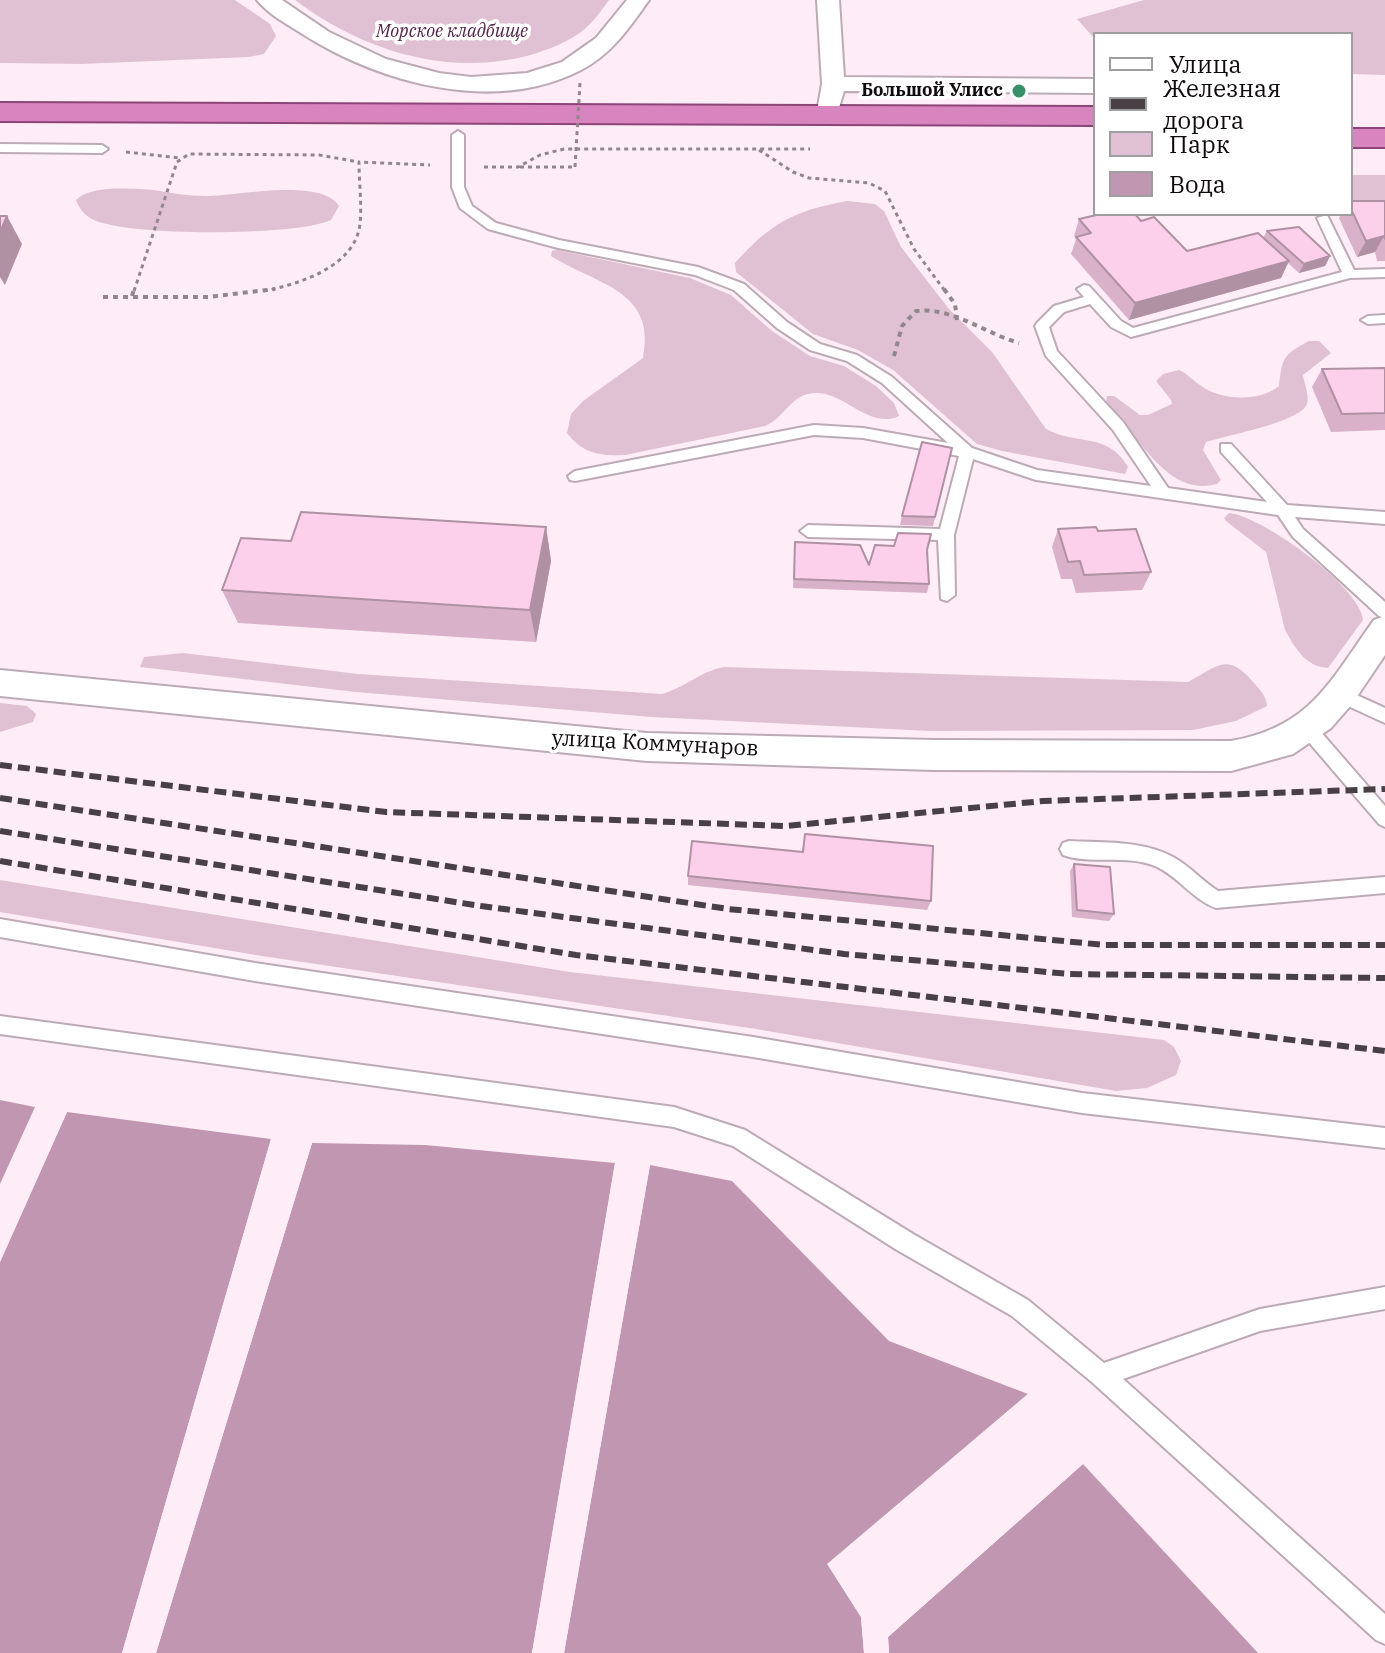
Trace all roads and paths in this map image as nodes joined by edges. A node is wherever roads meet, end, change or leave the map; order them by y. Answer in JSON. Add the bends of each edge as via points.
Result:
{"nodes":[{"id":1,"x":268,"y":0,"type":"edge"},
{"id":2,"x":638,"y":0,"type":"edge"},
{"id":3,"x":828,"y":0,"type":"edge"},
{"id":4,"x":580,"y":83,"type":"dead end"},
{"id":5,"x":833,"y":84,"type":"junction"},
{"id":6,"x":1093,"y":86,"type":"edge"},
{"id":7,"x":0,"y":112,"type":"edge"},
{"id":8,"x":1353,"y":114,"type":"edge"},
{"id":9,"x":1385,"y":114,"type":"edge"},
{"id":10,"x":831,"y":116,"type":"junction"},
{"id":11,"x":1093,"y":116,"type":"edge"},
{"id":12,"x":0,"y":134,"type":"edge"},
{"id":13,"x":458,"y":135,"type":"junction"},
{"id":14,"x":1093,"y":136,"type":"edge"},
{"id":15,"x":1353,"y":138,"type":"edge"},
{"id":16,"x":1385,"y":138,"type":"edge"},
{"id":17,"x":0,"y":148,"type":"edge"},
{"id":18,"x":102,"y":149,"type":"joint"},
{"id":19,"x":758,"y":149,"type":"junction"},
{"id":20,"x":819,"y":149,"type":"dead end"},
{"id":21,"x":181,"y":158,"type":"junction"},
{"id":22,"x":359,"y":162,"type":"junction"},
{"id":23,"x":458,"y":166,"type":"junction"},
{"id":24,"x":518,"y":167,"type":"junction"},
{"id":25,"x":1323,"y":218,"type":"dead end"},
{"id":26,"x":1385,"y":273,"type":"edge"},
{"id":27,"x":1350,"y":274,"type":"junction"},
{"id":28,"x":1289,"y":276,"type":"edge"},
{"id":29,"x":1301,"y":287,"type":"junction"},
{"id":30,"x":132,"y":296,"type":"junction"},
{"id":31,"x":103,"y":297,"type":"dead end"},
{"id":32,"x":1385,"y":319,"type":"edge"},
{"id":33,"x":957,"y":320,"type":"junction"},
{"id":34,"x":1368,"y":320,"type":"dead end"},
{"id":35,"x":1051,"y":353,"type":"junction"},
{"id":36,"x":887,"y":380,"type":"junction"},
{"id":37,"x":1226,"y":448,"type":"dead end"},
{"id":38,"x":967,"y":452,"type":"junction"},
{"id":39,"x":575,"y":476,"type":"dead end"},
{"id":40,"x":1162,"y":491,"type":"junction"},
{"id":41,"x":1283,"y":510,"type":"junction"},
{"id":42,"x":1385,"y":518,"type":"edge"},
{"id":43,"x":808,"y":531,"type":"dead end"},
{"id":44,"x":946,"y":535,"type":"junction"},
{"id":45,"x":947,"y":595,"type":"dead end"},
{"id":46,"x":1385,"y":612,"type":"edge"},
{"id":47,"x":1385,"y":629,"type":"edge"},
{"id":48,"x":0,"y":683,"type":"edge"},
{"id":49,"x":1339,"y":694,"type":"junction"},
{"id":50,"x":1385,"y":716,"type":"edge"},
{"id":51,"x":1307,"y":728,"type":"junction"},
{"id":52,"x":1385,"y":819,"type":"edge"},
{"id":53,"x":1069,"y":849,"type":"dead end"},
{"id":54,"x":1385,"y":885,"type":"edge"},
{"id":55,"x":0,"y":928,"type":"edge"},
{"id":56,"x":0,"y":1025,"type":"edge"},
{"id":57,"x":1385,"y":1138,"type":"edge"},
{"id":58,"x":1385,"y":1298,"type":"edge"},
{"id":59,"x":1101,"y":1375,"type":"junction"},
{"id":60,"x":1385,"y":1631,"type":"edge"}],
"edges":[{"from":1,"to":2,"type":"street","via":[[310,32],[391,69],[450,83],[490,84],[525,81],[573,66],[591,55]]},
{"from":3,"to":5,"type":"street"},
{"from":4,"to":24,"type":"path","bridge":true,"via":[[575,167]]},
{"from":5,"to":6,"type":"street"},
{"from":5,"to":10,"type":"street"},
{"from":7,"to":10,"type":"highway"},
{"from":8,"to":9,"type":"highway"},
{"from":10,"to":11,"type":"highway"},
{"from":12,"to":13,"type":"highway"},
{"from":13,"to":14,"type":"highway"},
{"from":13,"to":23,"type":"lane"},
{"from":15,"to":16,"type":"highway"},
{"from":17,"to":18,"type":"lane"},
{"from":18,"to":21,"type":"path"},
{"from":19,"to":20,"type":"path"},
{"from":19,"to":24,"type":"path","via":[[564,149]]},
{"from":19,"to":33,"type":"path","via":[[809,178],[869,183],[885,191],[914,249],[955,304]]},
{"from":21,"to":22,"type":"path","via":[[319,155]]},
{"from":21,"to":30,"type":"path"},
{"from":22,"to":23,"type":"path"},
{"from":22,"to":30,"type":"path","via":[[357,237],[320,275],[274,291]]},
{"from":23,"to":24,"type":"path"},
{"from":23,"to":36,"type":"lane","via":[[466,208],[492,226],[698,271],[739,287],[815,347],[852,358]]},
{"from":25,"to":27,"type":"lane"},
{"from":26,"to":27,"type":"lane"},
{"from":27,"to":29,"type":"lane"},
{"from":28,"to":29,"type":"lane"},
{"from":29,"to":35,"type":"lane","via":[[1131,333],[1088,294],[1059,309],[1042,326]]},
{"from":30,"to":31,"type":"path"},
{"from":32,"to":34,"type":"lane"},
{"from":33,"to":35,"type":"path"},
{"from":33,"to":36,"type":"path","via":[[935,309],[916,311],[902,326]]},
{"from":35,"to":40,"type":"lane","via":[[1118,426]]},
{"from":36,"to":38,"type":"lane"},
{"from":37,"to":41,"type":"lane"},
{"from":38,"to":39,"type":"lane","via":[[863,433],[814,430]]},
{"from":38,"to":40,"type":"lane","via":[[1036,475]]},
{"from":38,"to":44,"type":"lane"},
{"from":40,"to":41,"type":"lane"},
{"from":41,"to":42,"type":"lane"},
{"from":41,"to":46,"type":"lane","via":[[1298,533]]},
{"from":43,"to":44,"type":"lane"},
{"from":44,"to":45,"type":"lane"},
{"from":47,"to":49,"type":"street","name":"улица Коммунаров"},
{"from":48,"to":51,"type":"street","name":"улица Коммунаров","via":[[663,747],[1231,756],[1271,748]]},
{"from":49,"to":50,"type":"lane"},
{"from":49,"to":51,"type":"street","name":"улица Коммунаров"},
{"from":51,"to":52,"type":"lane"},
{"from":53,"to":54,"type":"lane","via":[[1161,860],[1216,900]]},
{"from":55,"to":57,"type":"lane","via":[[1082,1103]]},
{"from":56,"to":59,"type":"lane","via":[[674,1117],[738,1137],[1020,1308]]},
{"from":58,"to":59,"type":"lane","via":[[1260,1320]]},
{"from":59,"to":60,"type":"lane"}]}
